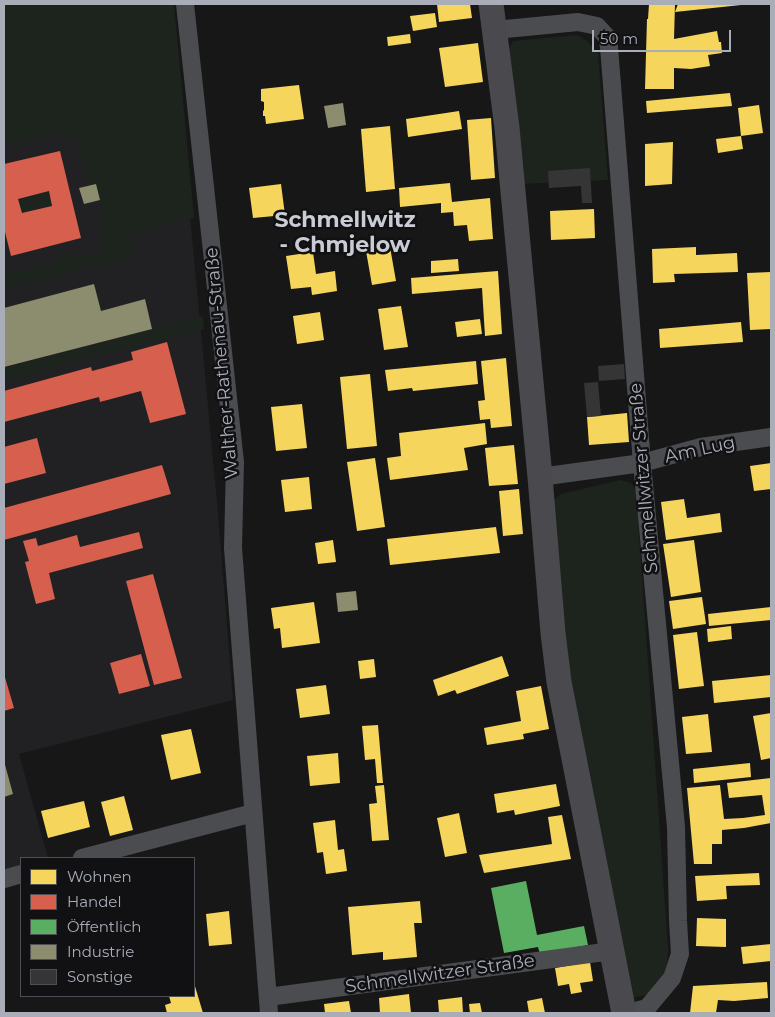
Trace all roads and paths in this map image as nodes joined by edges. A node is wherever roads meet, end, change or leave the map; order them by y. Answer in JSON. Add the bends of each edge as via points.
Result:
{"nodes":[{"id":1,"x":185,"y":4,"type":"edge"},
{"id":2,"x":491,"y":4,"type":"edge"},
{"id":3,"x":494,"y":30,"type":"junction"},
{"id":4,"x":771,"y":437,"type":"edge"},
{"id":5,"x":642,"y":464,"type":"junction"},
{"id":6,"x":540,"y":477,"type":"junction"},
{"id":7,"x":254,"y":813,"type":"junction"},
{"id":8,"x":86,"y":857,"type":"edge"},
{"id":9,"x":20,"y":874,"type":"edge"},
{"id":10,"x":4,"y":879,"type":"edge"},
{"id":11,"x":612,"y":951,"type":"junction"},
{"id":12,"x":269,"y":1005,"type":"edge"},
{"id":13,"x":624,"y":1013,"type":"edge"},
{"id":14,"x":628,"y":1013,"type":"edge"}],
"edges":[{"from":1,"to":7,"type":"street","name":"Walther-Rathenau-Straße","via":[[235,462],[233,548]]},
{"from":2,"to":3,"type":"street"},
{"from":3,"to":5,"type":"street","name":"Schmellwitzer Straße","via":[[578,22],[597,26],[607,37]]},
{"from":3,"to":6,"type":"street","via":[[507,128]]},
{"from":4,"to":5,"type":"street","name":"Am Lug","via":[[701,447]]},
{"from":5,"to":6,"type":"street","name":"Am Lug"},
{"from":5,"to":14,"type":"street","name":"Schmellwitzer Straße","via":[[676,827],[680,954],[672,978],[647,1008]]},
{"from":6,"to":11,"type":"street","via":[[558,682]]},
{"from":7,"to":8,"type":"street"},
{"from":7,"to":12,"type":"street","name":"Walther-Rathenau-Straße"},
{"from":9,"to":10,"type":"street"},
{"from":11,"to":12,"type":"street","name":"Schmellwitzer Straße"},
{"from":11,"to":13,"type":"street"}]}
